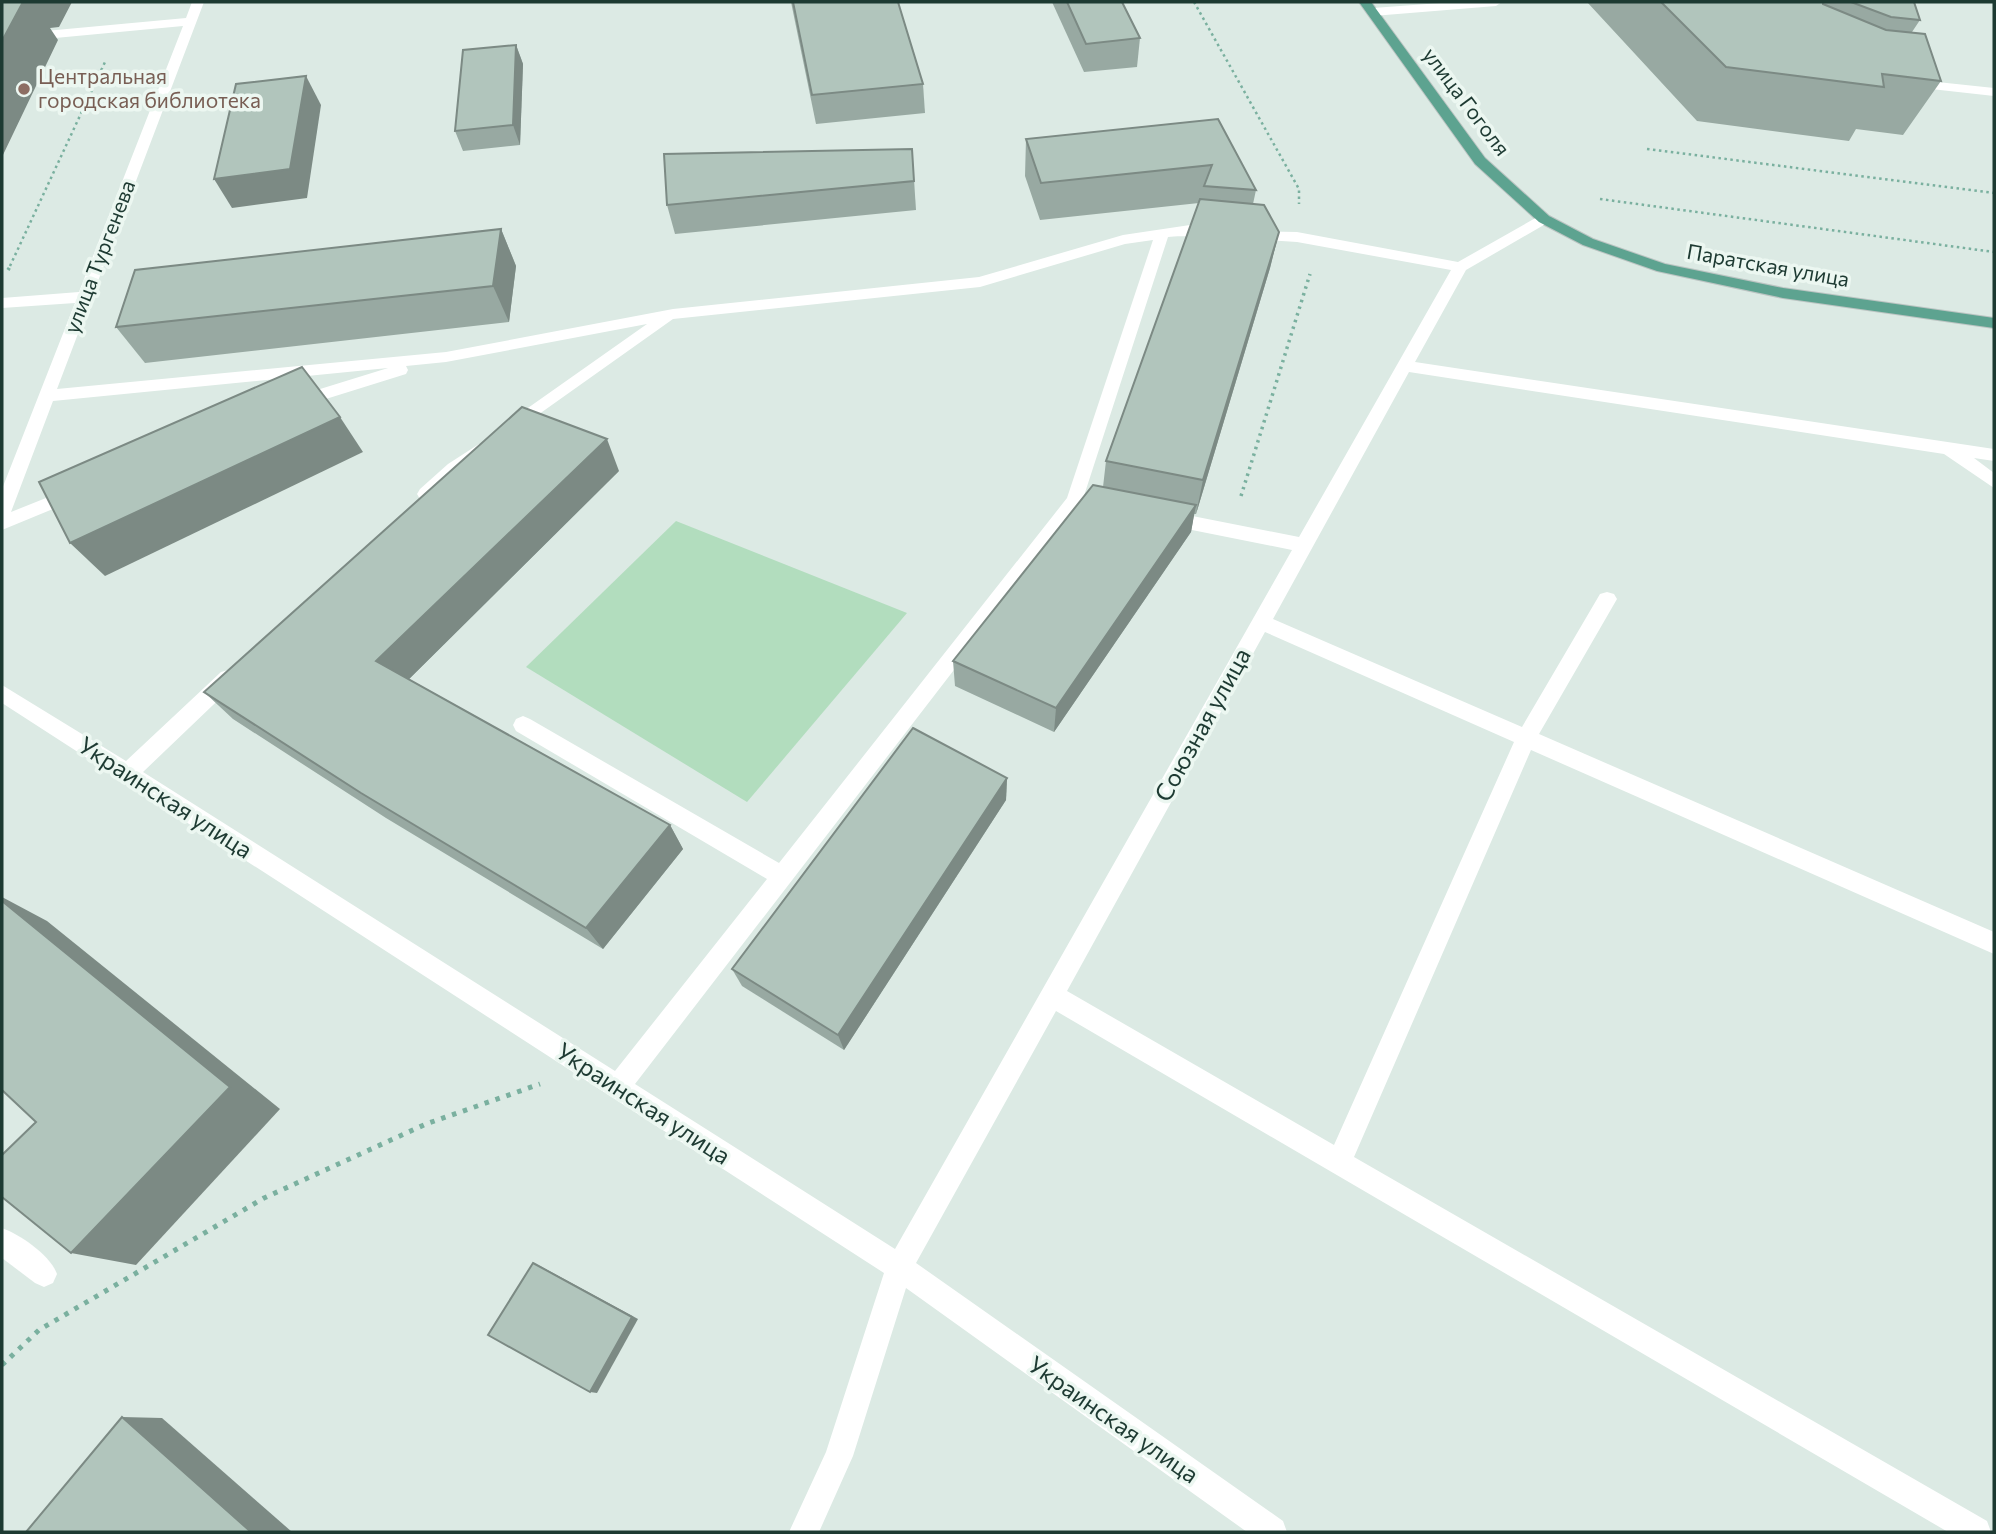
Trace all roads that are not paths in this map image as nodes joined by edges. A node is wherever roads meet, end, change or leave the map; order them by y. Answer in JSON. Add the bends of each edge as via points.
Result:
{"nodes":[{"id":1,"x":198,"y":2,"type":"edge"},
{"id":2,"x":1496,"y":2,"type":"edge"},
{"id":3,"x":1369,"y":7,"type":"edge"},
{"id":4,"x":191,"y":21,"type":"junction"},
{"id":5,"x":2,"y":39,"type":"edge"},
{"id":6,"x":1892,"y":81,"type":"edge"},
{"id":7,"x":1994,"y":92,"type":"edge"},
{"id":8,"x":1544,"y":219,"type":"junction"},
{"id":9,"x":1162,"y":234,"type":"junction"},
{"id":10,"x":1460,"y":267,"type":"junction"},
{"id":11,"x":84,"y":297,"type":"junction"},
{"id":12,"x":2,"y":303,"type":"edge"},
{"id":13,"x":673,"y":314,"type":"junction"},
{"id":14,"x":1994,"y":323,"type":"edge"},
{"id":15,"x":446,"y":357,"type":"junction"},
{"id":16,"x":1405,"y":366,"type":"junction"},
{"id":17,"x":47,"y":396,"type":"junction"},
{"id":18,"x":276,"y":411,"type":"edge"},
{"id":19,"x":1948,"y":448,"type":"junction"},
{"id":20,"x":1994,"y":455,"type":"edge"},
{"id":21,"x":1994,"y":482,"type":"edge"},
{"id":22,"x":89,"y":487,"type":"edge"},
{"id":23,"x":413,"y":506,"type":"edge"},
{"id":24,"x":2,"y":512,"type":"edge"},
{"id":25,"x":1153,"y":515,"type":"edge"},
{"id":26,"x":2,"y":523,"type":"edge"},
{"id":27,"x":1304,"y":545,"type":"junction"},
{"id":28,"x":1607,"y":599,"type":"dead end"},
{"id":29,"x":1261,"y":622,"type":"junction"},
{"id":30,"x":239,"y":668,"type":"edge"},
{"id":31,"x":2,"y":693,"type":"edge"},
{"id":32,"x":523,"y":725,"type":"dead end"},
{"id":33,"x":1526,"y":738,"type":"junction"},
{"id":34,"x":127,"y":773,"type":"junction"},
{"id":35,"x":782,"y":876,"type":"junction"},
{"id":36,"x":1994,"y":943,"type":"edge"},
{"id":37,"x":1051,"y":995,"type":"junction"},
{"id":38,"x":618,"y":1087,"type":"junction"},
{"id":39,"x":1339,"y":1162,"type":"junction"},
{"id":40,"x":2,"y":1241,"type":"edge"},
{"id":41,"x":899,"y":1267,"type":"junction"},
{"id":42,"x":44,"y":1274,"type":"edge"},
{"id":43,"x":804,"y":1532,"type":"edge"},
{"id":44,"x":1272,"y":1532,"type":"edge"},
{"id":45,"x":1976,"y":1532,"type":"edge"}],
"edges":[{"from":1,"to":4,"type":"street","name":"улица Тургенева"},
{"from":2,"to":3,"type":"street"},
{"from":3,"to":8,"type":"main road","name":"улица Гоголя","via":[[1479,161]]},
{"from":4,"to":5,"type":"street"},
{"from":4,"to":11,"type":"street","name":"улица Тургенева"},
{"from":6,"to":7,"type":"street"},
{"from":8,"to":10,"type":"street"},
{"from":8,"to":14,"type":"main road","name":"Паратская улица","via":[[1588,242],[1662,268],[1783,293]]},
{"from":9,"to":10,"type":"street","via":[[1190,229],[1297,237]]},
{"from":9,"to":13,"type":"street","via":[[1123,240],[980,282]]},
{"from":9,"to":35,"type":"street","via":[[1082,501]]},
{"from":10,"to":16,"type":"street","name":"Союзная улица"},
{"from":11,"to":12,"type":"street"},
{"from":11,"to":17,"type":"street","name":"улица Тургенева"},
{"from":13,"to":15,"type":"street"},
{"from":13,"to":23,"type":"street","via":[[454,468]]},
{"from":15,"to":17,"type":"street"},
{"from":15,"to":18,"type":"street"},
{"from":16,"to":19,"type":"street"},
{"from":16,"to":27,"type":"street","name":"Союзная улица"},
{"from":17,"to":24,"type":"street","name":"улица Тургенева"},
{"from":19,"to":20,"type":"street"},
{"from":19,"to":21,"type":"street"},
{"from":22,"to":26,"type":"street"},
{"from":25,"to":27,"type":"street"},
{"from":27,"to":29,"type":"street","name":"Союзная улица"},
{"from":28,"to":33,"type":"street"},
{"from":29,"to":33,"type":"street"},
{"from":29,"to":37,"type":"street","name":"Союзная улица"},
{"from":30,"to":34,"type":"street"},
{"from":31,"to":34,"type":"street","name":"Украинская улица"},
{"from":32,"to":35,"type":"street"},
{"from":33,"to":36,"type":"street"},
{"from":33,"to":39,"type":"street"},
{"from":34,"to":38,"type":"street","name":"Украинская улица"},
{"from":35,"to":38,"type":"street"},
{"from":37,"to":39,"type":"street"},
{"from":37,"to":41,"type":"street","name":"Союзная улица"},
{"from":38,"to":41,"type":"street","name":"Украинская улица"},
{"from":39,"to":45,"type":"street"},
{"from":40,"to":42,"type":"street"},
{"from":41,"to":43,"type":"street","name":"Союзная улица","via":[[839,1456]]},
{"from":41,"to":44,"type":"street","name":"Украинская улица"}]}
